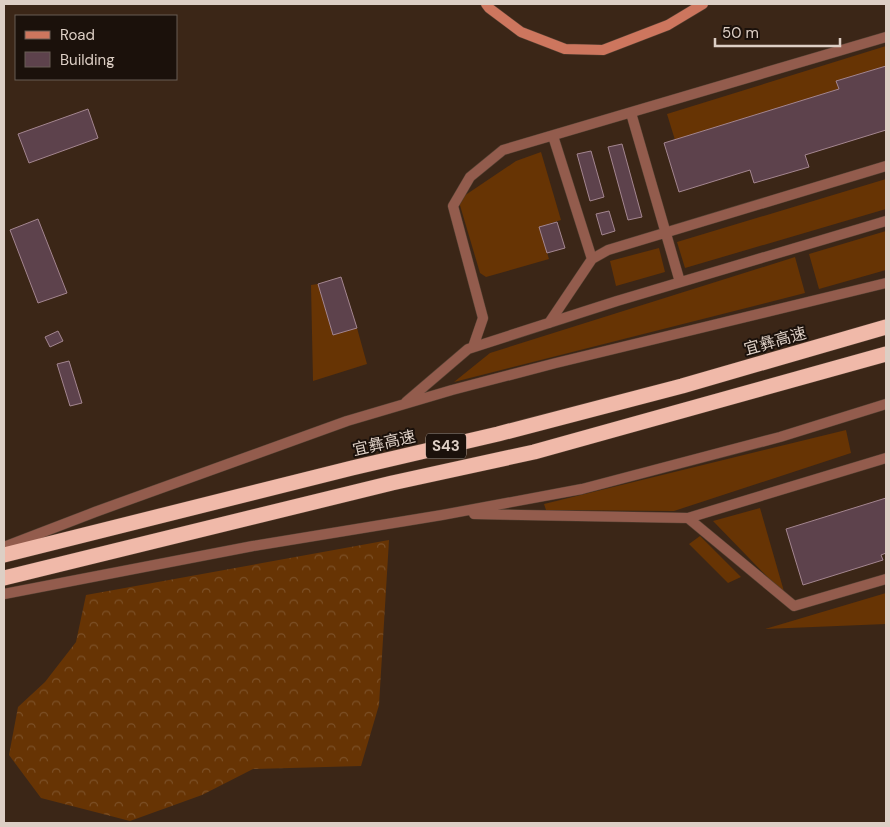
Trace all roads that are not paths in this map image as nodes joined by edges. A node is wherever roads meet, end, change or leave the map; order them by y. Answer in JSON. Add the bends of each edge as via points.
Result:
{"nodes":[{"id":1,"x":486,"y":4,"type":"edge"},
{"id":2,"x":703,"y":4,"type":"edge"},
{"id":3,"x":886,"y":37,"type":"edge"},
{"id":4,"x":630,"y":113,"type":"junction"},
{"id":5,"x":553,"y":136,"type":"junction"},
{"id":6,"x":886,"y":166,"type":"edge"},
{"id":7,"x":886,"y":221,"type":"edge"},
{"id":8,"x":666,"y":232,"type":"junction"},
{"id":9,"x":592,"y":259,"type":"junction"},
{"id":10,"x":680,"y":282,"type":"junction"},
{"id":11,"x":886,"y":283,"type":"edge"},
{"id":12,"x":549,"y":323,"type":"junction"},
{"id":13,"x":886,"y":327,"type":"edge"},
{"id":14,"x":473,"y":347,"type":"junction"},
{"id":15,"x":886,"y":354,"type":"edge"},
{"id":16,"x":404,"y":404,"type":"junction"},
{"id":17,"x":886,"y":404,"type":"edge"},
{"id":18,"x":886,"y":458,"type":"edge"},
{"id":19,"x":452,"y":514,"type":"junction"},
{"id":20,"x":688,"y":518,"type":"junction"},
{"id":21,"x":4,"y":547,"type":"edge"},
{"id":22,"x":4,"y":555,"type":"edge"},
{"id":23,"x":4,"y":578,"type":"edge"},
{"id":24,"x":886,"y":579,"type":"edge"},
{"id":25,"x":4,"y":594,"type":"edge"}],
"edges":[{"from":1,"to":2,"type":"main road","via":[[521,32],[565,49],[603,50],[668,24]]},
{"from":3,"to":4,"type":"lane"},
{"from":4,"to":5,"type":"lane"},
{"from":4,"to":8,"type":"lane"},
{"from":5,"to":9,"type":"lane"},
{"from":5,"to":14,"type":"lane","via":[[503,150],[470,177],[453,206],[483,318]]},
{"from":6,"to":8,"type":"lane"},
{"from":7,"to":10,"type":"lane"},
{"from":8,"to":9,"type":"lane","via":[[608,250]]},
{"from":8,"to":10,"type":"lane"},
{"from":9,"to":12,"type":"lane"},
{"from":10,"to":12,"type":"lane"},
{"from":11,"to":16,"type":"lane","via":[[556,362]]},
{"from":12,"to":14,"type":"lane"},
{"from":13,"to":22,"type":"highway","name":"宜彝高速","number":"S43","via":[[682,386],[498,434]]},
{"from":14,"to":16,"type":"lane"},
{"from":15,"to":23,"type":"highway","number":"S43","via":[[534,452],[392,483]]},
{"from":16,"to":21,"type":"lane","via":[[284,443]]},
{"from":17,"to":19,"type":"lane","via":[[780,437],[582,490]]},
{"from":18,"to":20,"type":"lane"},
{"from":19,"to":20,"type":"lane"},
{"from":19,"to":25,"type":"lane","via":[[253,546]]},
{"from":20,"to":24,"type":"lane","via":[[794,606]]}]}
